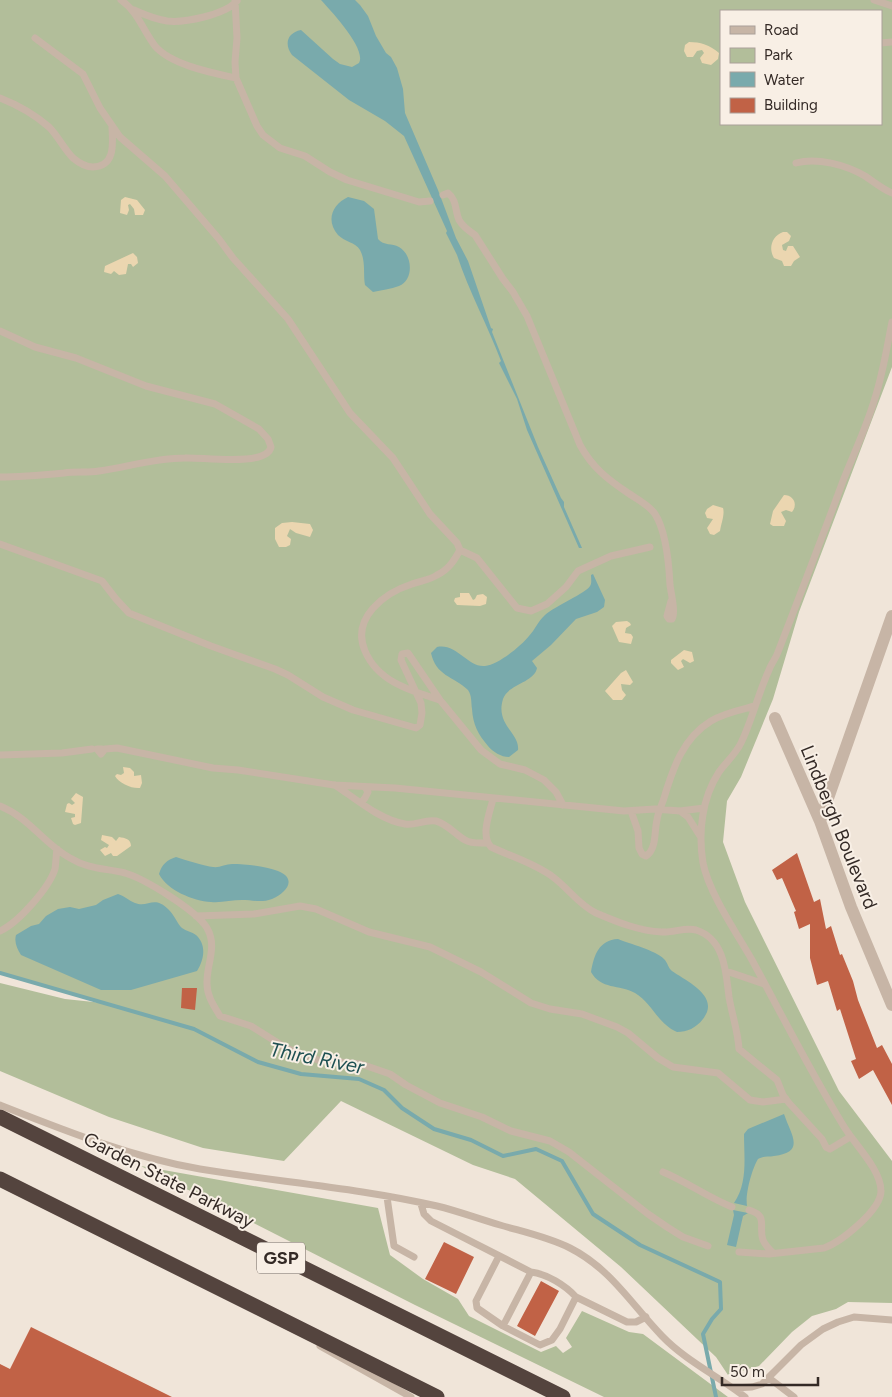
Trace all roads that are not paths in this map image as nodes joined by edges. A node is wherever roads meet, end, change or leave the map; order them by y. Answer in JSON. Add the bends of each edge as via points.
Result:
{"nodes":[{"id":1,"x":121,"y":0,"type":"edge"},
{"id":2,"x":874,"y":0,"type":"edge"},
{"id":3,"x":236,"y":1,"type":"edge"},
{"id":4,"x":892,"y":6,"type":"edge"},
{"id":5,"x":134,"y":10,"type":"junction"},
{"id":6,"x":35,"y":38,"type":"dead end"},
{"id":7,"x":236,"y":78,"type":"junction"},
{"id":8,"x":0,"y":98,"type":"edge"},
{"id":9,"x":112,"y":127,"type":"junction"},
{"id":10,"x":796,"y":163,"type":"dead end"},
{"id":11,"x":892,"y":193,"type":"edge"},
{"id":12,"x":443,"y":195,"type":"dead end"},
{"id":13,"x":430,"y":201,"type":"dead end"},
{"id":14,"x":892,"y":322,"type":"edge"},
{"id":15,"x":0,"y":331,"type":"edge"},
{"id":16,"x":0,"y":477,"type":"edge"},
{"id":17,"x":0,"y":544,"type":"edge"},
{"id":18,"x":650,"y":547,"type":"dead end"},
{"id":19,"x":460,"y":550,"type":"junction"},
{"id":20,"x":671,"y":602,"type":"dead end"},
{"id":21,"x":892,"y":616,"type":"edge"},
{"id":22,"x":416,"y":692,"type":"junction"},
{"id":23,"x":440,"y":700,"type":"junction"},
{"id":24,"x":755,"y":706,"type":"junction"},
{"id":25,"x":775,"y":718,"type":"dead end"},
{"id":26,"x":92,"y":749,"type":"dead end"},
{"id":27,"x":102,"y":749,"type":"dead end"},
{"id":28,"x":0,"y":755,"type":"edge"},
{"id":29,"x":334,"y":785,"type":"junction"},
{"id":30,"x":365,"y":787,"type":"junction"},
{"id":31,"x":493,"y":799,"type":"junction"},
{"id":32,"x":361,"y":803,"type":"junction"},
{"id":33,"x":562,"y":805,"type":"junction"},
{"id":34,"x":0,"y":806,"type":"edge"},
{"id":35,"x":704,"y":808,"type":"junction"},
{"id":36,"x":660,"y":810,"type":"junction"},
{"id":37,"x":631,"y":811,"type":"junction"},
{"id":38,"x":680,"y":812,"type":"junction"},
{"id":39,"x":820,"y":821,"type":"junction"},
{"id":40,"x":702,"y":838,"type":"junction"},
{"id":41,"x":487,"y":843,"type":"junction"},
{"id":42,"x":56,"y":849,"type":"junction"},
{"id":43,"x":67,"y":857,"type":"junction"},
{"id":44,"x":55,"y":868,"type":"junction"},
{"id":45,"x":196,"y":916,"type":"junction"},
{"id":46,"x":0,"y":931,"type":"edge"},
{"id":47,"x":726,"y":971,"type":"junction"},
{"id":48,"x":764,"y":984,"type":"junction"},
{"id":49,"x":892,"y":1005,"type":"edge"},
{"id":50,"x":786,"y":1099,"type":"junction"},
{"id":51,"x":0,"y":1105,"type":"edge"},
{"id":52,"x":0,"y":1117,"type":"edge"},
{"id":53,"x":850,"y":1137,"type":"junction"},
{"id":54,"x":663,"y":1172,"type":"dead end"},
{"id":55,"x":0,"y":1179,"type":"edge"},
{"id":56,"x":386,"y":1197,"type":"junction"},
{"id":57,"x":421,"y":1204,"type":"junction"},
{"id":58,"x":732,"y":1207,"type":"dead end"},
{"id":59,"x":749,"y":1210,"type":"dead end"},
{"id":60,"x":708,"y":1246,"type":"dead end"},
{"id":61,"x":738,"y":1252,"type":"dead end"},
{"id":62,"x":773,"y":1253,"type":"junction"},
{"id":63,"x":499,"y":1256,"type":"junction"},
{"id":64,"x":414,"y":1257,"type":"dead end"},
{"id":65,"x":177,"y":1267,"type":"junction"},
{"id":66,"x":531,"y":1272,"type":"junction"},
{"id":67,"x":576,"y":1297,"type":"junction"},
{"id":68,"x":646,"y":1317,"type":"junction"},
{"id":69,"x":892,"y":1320,"type":"edge"},
{"id":70,"x":503,"y":1326,"type":"junction"},
{"id":71,"x":770,"y":1378,"type":"junction"},
{"id":72,"x":731,"y":1386,"type":"junction"},
{"id":73,"x":411,"y":1397,"type":"edge"},
{"id":74,"x":437,"y":1397,"type":"edge"},
{"id":75,"x":563,"y":1397,"type":"edge"},
{"id":76,"x":745,"y":1397,"type":"edge"},
{"id":77,"x":794,"y":1397,"type":"edge"}],
"edges":[{"from":1,"to":5,"type":"lane"},
{"from":2,"to":4,"type":"lane"},
{"from":3,"to":5,"type":"lane","via":[[215,14],[169,22]]},
{"from":3,"to":7,"type":"lane"},
{"from":5,"to":7,"type":"lane","via":[[144,30],[160,50],[196,69]]},
{"from":6,"to":9,"type":"lane","via":[[83,74],[92,96]]},
{"from":7,"to":13,"type":"lane","via":[[257,126],[271,143],[305,156],[347,180],[418,202]]},
{"from":8,"to":9,"type":"lane","via":[[31,112],[51,129],[71,156],[88,166],[102,166],[108,162],[113,141]]},
{"from":9,"to":19,"type":"lane","via":[[134,151],[165,176],[288,319],[350,413],[393,458],[418,498]]},
{"from":10,"to":11,"type":"lane","via":[[819,161],[849,169]]},
{"from":12,"to":20,"type":"lane","via":[[448,193],[453,198],[459,220],[475,234],[521,304],[586,457],[648,507],[658,520],[669,566]]},
{"from":14,"to":24,"type":"lane","via":[[875,399]]},
{"from":15,"to":16,"type":"lane","via":[[35,347],[76,358],[146,386],[215,404],[259,429],[271,447],[264,455],[244,459],[184,458],[97,472]]},
{"from":17,"to":22,"type":"lane","via":[[102,581],[129,613],[275,669],[353,710],[416,728],[420,725],[422,713]]},
{"from":18,"to":19,"type":"lane","via":[[611,556],[578,571],[547,604],[531,611],[517,608],[477,558]]},
{"from":19,"to":22,"type":"lane","via":[[447,569],[436,576],[410,584],[381,599],[363,626],[364,649],[376,668],[394,684]]},
{"from":21,"to":39,"type":"street"},
{"from":22,"to":23,"type":"lane"},
{"from":22,"to":23,"type":"lane","via":[[401,660],[404,652],[411,655]]},
{"from":23,"to":33,"type":"lane","via":[[481,750],[500,764],[525,770],[544,780],[556,792]]},
{"from":24,"to":35,"type":"lane","via":[[740,743],[720,772]]},
{"from":24,"to":36,"type":"lane","via":[[717,717],[698,732],[680,752]]},
{"from":25,"to":39,"type":"street","name":"Lindbergh Boulevard"},
{"from":26,"to":28,"type":"lane"},
{"from":27,"to":29,"type":"lane","via":[[96,749],[101,754],[105,749],[117,748],[213,768]]},
{"from":29,"to":30,"type":"lane"},
{"from":29,"to":32,"type":"lane"},
{"from":30,"to":31,"type":"lane"},
{"from":30,"to":32,"type":"lane","via":[[368,792]]},
{"from":31,"to":33,"type":"lane"},
{"from":31,"to":41,"type":"lane"},
{"from":32,"to":41,"type":"lane","via":[[407,825],[437,821],[465,840]]},
{"from":33,"to":37,"type":"lane"},
{"from":34,"to":42,"type":"lane","via":[[23,818]]},
{"from":35,"to":38,"type":"lane"},
{"from":35,"to":40,"type":"lane"},
{"from":36,"to":37,"type":"lane"},
{"from":36,"to":37,"type":"lane","via":[[652,848],[646,856],[639,848],[638,831]]},
{"from":36,"to":38,"type":"lane"},
{"from":38,"to":40,"type":"lane","via":[[688,817]]},
{"from":39,"to":49,"type":"street","name":"Lindbergh Boulevard"},
{"from":40,"to":48,"type":"lane","via":[[702,860],[707,881]]},
{"from":41,"to":47,"type":"lane","via":[[546,872],[595,912],[649,930],[697,930],[718,948]]},
{"from":42,"to":43,"type":"lane"},
{"from":42,"to":44,"type":"lane"},
{"from":43,"to":44,"type":"lane","via":[[60,860]]},
{"from":43,"to":45,"type":"lane","via":[[96,869],[132,876],[161,891]]},
{"from":44,"to":46,"type":"lane","via":[[49,881],[20,916]]},
{"from":45,"to":50,"type":"lane","via":[[268,913],[300,906],[316,909],[369,932],[430,947],[481,972],[531,1003],[582,1014],[617,1027],[673,1067],[718,1073],[750,1100]]},
{"from":45,"to":60,"type":"lane","via":[[211,936],[212,956],[207,988],[220,1016],[251,1026],[286,1048],[318,1060],[360,1064],[390,1074],[440,1103],[482,1117],[510,1131],[550,1141],[667,1227]]},
{"from":47,"to":48,"type":"lane"},
{"from":47,"to":50,"type":"lane","via":[[739,1049],[777,1080]]},
{"from":48,"to":53,"type":"lane"},
{"from":50,"to":53,"type":"lane","via":[[826,1147],[830,1149]]},
{"from":51,"to":56,"type":"lane","via":[[104,1145],[148,1158],[199,1169]]},
{"from":52,"to":75,"type":"highway","name":"Garden State Parkway","number":"GSP"},
{"from":53,"to":62,"type":"lane","via":[[880,1181],[881,1197],[876,1206],[831,1246]]},
{"from":54,"to":58,"type":"lane"},
{"from":55,"to":65,"type":"highway"},
{"from":56,"to":57,"type":"lane"},
{"from":56,"to":64,"type":"lane","via":[[394,1246]]},
{"from":57,"to":63,"type":"lane","via":[[430,1221]]},
{"from":57,"to":68,"type":"lane","via":[[569,1247],[604,1270]]},
{"from":59,"to":62,"type":"lane","via":[[760,1215],[763,1241]]},
{"from":61,"to":62,"type":"lane"},
{"from":63,"to":66,"type":"lane"},
{"from":63,"to":70,"type":"lane","via":[[476,1301],[477,1308]]},
{"from":65,"to":73,"type":"lane"},
{"from":65,"to":74,"type":"highway"},
{"from":66,"to":67,"type":"lane","via":[[567,1287]]},
{"from":66,"to":70,"type":"lane"},
{"from":67,"to":68,"type":"lane","via":[[627,1322]]},
{"from":67,"to":70,"type":"lane","via":[[552,1340],[540,1345]]},
{"from":68,"to":72,"type":"lane","via":[[690,1360]]},
{"from":69,"to":71,"type":"lane","via":[[854,1317],[823,1329],[801,1344]]},
{"from":71,"to":72,"type":"lane","via":[[752,1387]]},
{"from":71,"to":77,"type":"lane"},
{"from":72,"to":76,"type":"lane"}]}
